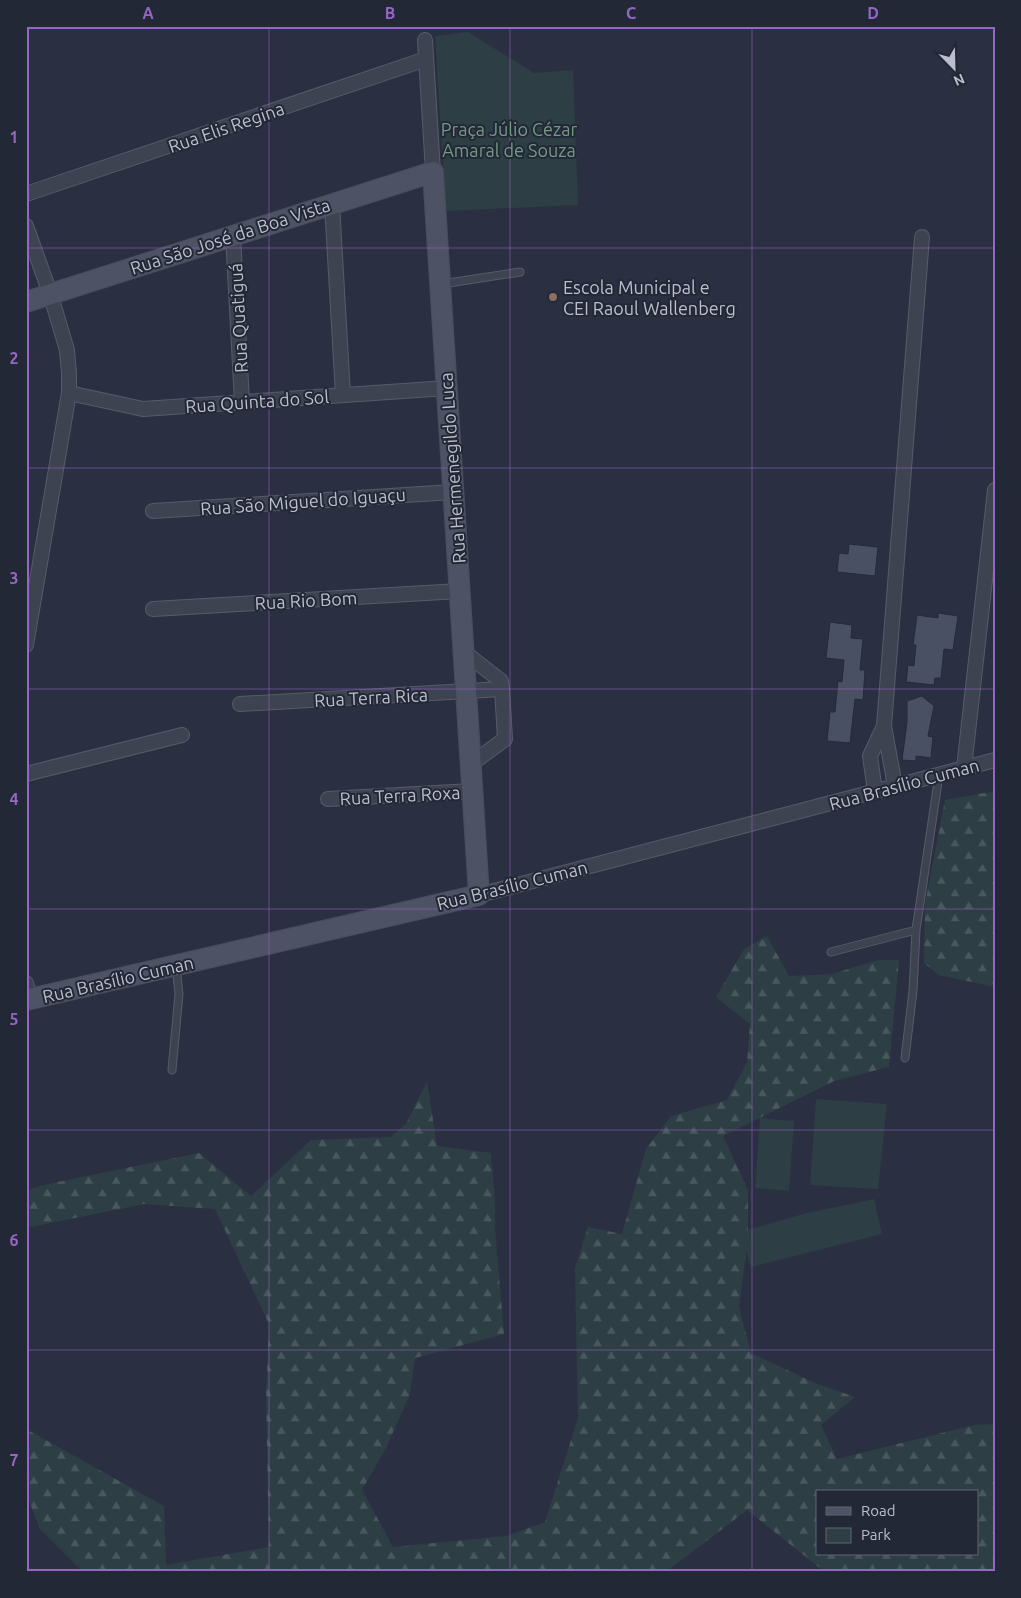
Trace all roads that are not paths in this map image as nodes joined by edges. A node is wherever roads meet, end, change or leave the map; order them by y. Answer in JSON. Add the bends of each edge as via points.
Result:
{"nodes":[{"id":1,"x":425,"y":40,"type":"dead end"},
{"id":2,"x":426,"y":59,"type":"junction"},
{"id":3,"x":433,"y":172,"type":"junction"},
{"id":4,"x":26,"y":194,"type":"edge"},
{"id":5,"x":332,"y":204,"type":"junction"},
{"id":6,"x":26,"y":226,"type":"edge"},
{"id":7,"x":234,"y":235,"type":"junction"},
{"id":8,"x":922,"y":237,"type":"dead end"},
{"id":9,"x":520,"y":272,"type":"dead end"},
{"id":10,"x":440,"y":284,"type":"junction"},
{"id":11,"x":50,"y":294,"type":"junction"},
{"id":12,"x":26,"y":302,"type":"edge"},
{"id":13,"x":447,"y":388,"type":"junction"},
{"id":14,"x":68,"y":393,"type":"junction"},
{"id":15,"x":343,"y":395,"type":"junction"},
{"id":16,"x":242,"y":402,"type":"junction"},
{"id":17,"x":995,"y":490,"type":"edge"},
{"id":18,"x":454,"y":492,"type":"junction"},
{"id":19,"x":153,"y":511,"type":"dead end"},
{"id":20,"x":460,"y":591,"type":"junction"},
{"id":21,"x":153,"y":610,"type":"dead end"},
{"id":22,"x":26,"y":645,"type":"edge"},
{"id":23,"x":464,"y":652,"type":"junction"},
{"id":24,"x":502,"y":689,"type":"junction"},
{"id":25,"x":466,"y":691,"type":"junction"},
{"id":26,"x":240,"y":704,"type":"dead end"},
{"id":27,"x":884,"y":726,"type":"junction"},
{"id":28,"x":182,"y":735,"type":"dead end"},
{"id":29,"x":995,"y":760,"type":"edge"},
{"id":30,"x":470,"y":764,"type":"junction"},
{"id":31,"x":964,"y":768,"type":"junction"},
{"id":32,"x":26,"y":774,"type":"edge"},
{"id":33,"x":939,"y":775,"type":"junction"},
{"id":34,"x":895,"y":786,"type":"junction"},
{"id":35,"x":472,"y":791,"type":"junction"},
{"id":36,"x":875,"y":791,"type":"junction"},
{"id":37,"x":328,"y":799,"type":"dead end"},
{"id":38,"x":479,"y":895,"type":"junction"},
{"id":39,"x":916,"y":930,"type":"junction"},
{"id":40,"x":831,"y":952,"type":"dead end"},
{"id":41,"x":176,"y":966,"type":"junction"},
{"id":42,"x":27,"y":994,"type":"edge"},
{"id":43,"x":905,"y":1058,"type":"dead end"},
{"id":44,"x":172,"y":1070,"type":"dead end"}],
"edges":[{"from":1,"to":2,"type":"street","name":"Rua Hermenegildo Luca"},
{"from":2,"to":3,"type":"street","name":"Rua Hermenegildo Luca"},
{"from":2,"to":4,"type":"street","name":"Rua Elis Regina"},
{"from":3,"to":5,"type":"street","name":"Rua São José da Boa Vista"},
{"from":3,"to":10,"type":"street","name":"Rua Hermenegildo Luca"},
{"from":5,"to":7,"type":"street","name":"Rua São José da Boa Vista"},
{"from":5,"to":15,"type":"street"},
{"from":6,"to":11,"type":"street"},
{"from":7,"to":11,"type":"street","name":"Rua São José da Boa Vista"},
{"from":7,"to":16,"type":"street","name":"Rua Quatiguá"},
{"from":8,"to":27,"type":"street"},
{"from":9,"to":10,"type":"lane"},
{"from":10,"to":13,"type":"street","name":"Rua Hermenegildo Luca"},
{"from":11,"to":12,"type":"street","name":"Rua São José da Boa Vista"},
{"from":11,"to":14,"type":"street","via":[[67,350]]},
{"from":13,"to":15,"type":"street","name":"Rua Quinta do Sol"},
{"from":13,"to":18,"type":"street","name":"Rua Hermenegildo Luca"},
{"from":14,"to":16,"type":"street","name":"Rua Quinta do Sol","via":[[143,409]]},
{"from":14,"to":22,"type":"street"},
{"from":15,"to":16,"type":"street","name":"Rua Quinta do Sol"},
{"from":17,"to":31,"type":"street"},
{"from":18,"to":19,"type":"street","name":"Rua São Miguel do Iguaçu"},
{"from":18,"to":20,"type":"street","name":"Rua Hermenegildo Luca"},
{"from":20,"to":21,"type":"street","name":"Rua Rio Bom"},
{"from":20,"to":23,"type":"street","name":"Rua Hermenegildo Luca"},
{"from":23,"to":24,"type":"street","via":[[501,681]]},
{"from":23,"to":25,"type":"street","name":"Rua Hermenegildo Luca"},
{"from":24,"to":25,"type":"street","name":"Rua Terra Rica"},
{"from":24,"to":30,"type":"street","via":[[505,739]]},
{"from":25,"to":26,"type":"street","name":"Rua Terra Rica"},
{"from":25,"to":30,"type":"street","name":"Rua Hermenegildo Luca"},
{"from":27,"to":34,"type":"street"},
{"from":27,"to":36,"type":"street","via":[[870,756]]},
{"from":28,"to":32,"type":"street"},
{"from":29,"to":31,"type":"street","name":"Rua Brasílio Cuman"},
{"from":30,"to":35,"type":"street","name":"Rua Hermenegildo Luca"},
{"from":31,"to":33,"type":"street","name":"Rua Brasílio Cuman"},
{"from":33,"to":34,"type":"street","name":"Rua Brasílio Cuman"},
{"from":33,"to":39,"type":"lane"},
{"from":34,"to":36,"type":"street","name":"Rua Brasílio Cuman"},
{"from":35,"to":37,"type":"street","name":"Rua Terra Roxa"},
{"from":35,"to":38,"type":"street","name":"Rua Hermenegildo Luca"},
{"from":36,"to":38,"type":"street","name":"Rua Brasílio Cuman"},
{"from":38,"to":41,"type":"street","name":"Rua Brasílio Cuman"},
{"from":39,"to":40,"type":"lane"},
{"from":39,"to":43,"type":"lane"},
{"from":41,"to":42,"type":"street","name":"Rua Brasílio Cuman"},
{"from":41,"to":44,"type":"lane","via":[[179,994]]}]}
